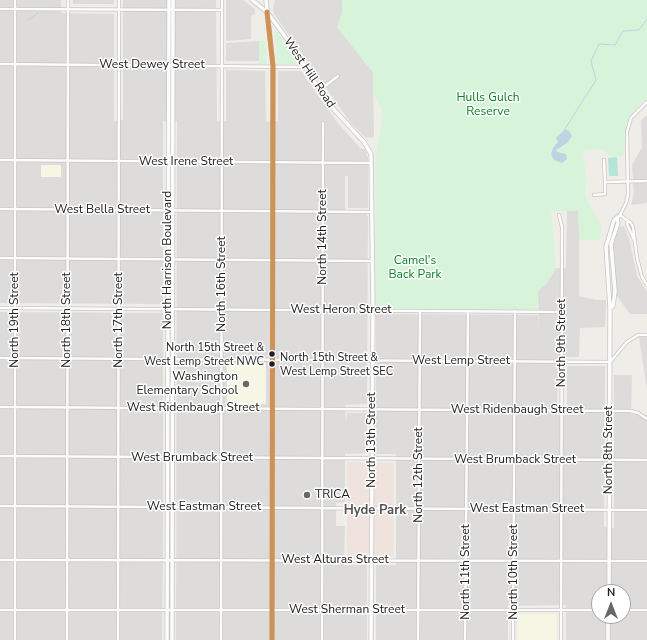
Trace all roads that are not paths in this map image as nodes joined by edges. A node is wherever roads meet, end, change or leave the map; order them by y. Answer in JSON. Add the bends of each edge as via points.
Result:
{"nodes":[{"id":1,"x":15,"y":0,"type":"edge"},
{"id":2,"x":68,"y":0,"type":"edge"},
{"id":3,"x":119,"y":0,"type":"edge"},
{"id":4,"x":169,"y":0,"type":"edge"},
{"id":5,"x":173,"y":0,"type":"edge"},
{"id":6,"x":222,"y":0,"type":"edge"},
{"id":7,"x":252,"y":0,"type":"edge"},
{"id":8,"x":266,"y":0,"type":"edge"},
{"id":9,"x":0,"y":9,"type":"edge"},
{"id":10,"x":15,"y":9,"type":"junction"},
{"id":11,"x":68,"y":9,"type":"junction"},
{"id":12,"x":119,"y":10,"type":"junction"},
{"id":13,"x":171,"y":10,"type":"junction"},
{"id":14,"x":222,"y":10,"type":"junction"},
{"id":15,"x":267,"y":12,"type":"junction"},
{"id":16,"x":0,"y":64,"type":"edge"},
{"id":17,"x":15,"y":64,"type":"junction"},
{"id":18,"x":68,"y":65,"type":"junction"},
{"id":19,"x":119,"y":65,"type":"junction"},
{"id":20,"x":168,"y":66,"type":"junction"},
{"id":21,"x":173,"y":66,"type":"junction"},
{"id":22,"x":222,"y":66,"type":"junction"},
{"id":23,"x":272,"y":66,"type":"junction"},
{"id":24,"x":305,"y":67,"type":"junction"},
{"id":25,"x":338,"y":76,"type":"dead end"},
{"id":26,"x":320,"y":91,"type":"junction"},
{"id":27,"x":647,"y":102,"type":"edge"},
{"id":28,"x":323,"y":123,"type":"dead end"},
{"id":29,"x":366,"y":145,"type":"joint"},
{"id":30,"x":0,"y":160,"type":"edge"},
{"id":31,"x":15,"y":160,"type":"junction"},
{"id":32,"x":604,"y":160,"type":"dead end"},
{"id":33,"x":68,"y":161,"type":"junction"},
{"id":34,"x":119,"y":161,"type":"junction"},
{"id":35,"x":168,"y":161,"type":"junction"},
{"id":36,"x":173,"y":161,"type":"junction"},
{"id":37,"x":222,"y":162,"type":"junction"},
{"id":38,"x":273,"y":162,"type":"junction"},
{"id":39,"x":323,"y":162,"type":"junction"},
{"id":40,"x":372,"y":163,"type":"junction"},
{"id":41,"x":647,"y":181,"type":"edge"},
{"id":42,"x":605,"y":182,"type":"junction"},
{"id":43,"x":628,"y":182,"type":"junction"},
{"id":44,"x":594,"y":195,"type":"dead end"},
{"id":45,"x":0,"y":209,"type":"edge"},
{"id":46,"x":15,"y":209,"type":"junction"},
{"id":47,"x":67,"y":210,"type":"junction"},
{"id":48,"x":119,"y":210,"type":"junction"},
{"id":49,"x":171,"y":210,"type":"junction"},
{"id":50,"x":222,"y":211,"type":"junction"},
{"id":51,"x":273,"y":211,"type":"junction"},
{"id":52,"x":323,"y":212,"type":"junction"},
{"id":53,"x":372,"y":212,"type":"junction"},
{"id":54,"x":559,"y":215,"type":"dead end"},
{"id":55,"x":619,"y":216,"type":"junction"},
{"id":56,"x":628,"y":221,"type":"junction"},
{"id":57,"x":635,"y":242,"type":"junction"},
{"id":58,"x":0,"y":258,"type":"edge"},
{"id":59,"x":15,"y":259,"type":"junction"},
{"id":60,"x":67,"y":259,"type":"junction"},
{"id":61,"x":118,"y":259,"type":"junction"},
{"id":62,"x":168,"y":260,"type":"junction"},
{"id":63,"x":173,"y":260,"type":"junction"},
{"id":64,"x":222,"y":260,"type":"junction"},
{"id":65,"x":273,"y":260,"type":"junction"},
{"id":66,"x":322,"y":261,"type":"junction"},
{"id":67,"x":373,"y":261,"type":"junction"},
{"id":68,"x":647,"y":285,"type":"edge"},
{"id":69,"x":0,"y":308,"type":"edge"},
{"id":70,"x":15,"y":308,"type":"junction"},
{"id":71,"x":66,"y":308,"type":"junction"},
{"id":72,"x":119,"y":309,"type":"junction"},
{"id":73,"x":170,"y":309,"type":"junction"},
{"id":74,"x":222,"y":310,"type":"junction"},
{"id":75,"x":273,"y":310,"type":"junction"},
{"id":76,"x":323,"y":310,"type":"junction"},
{"id":77,"x":373,"y":310,"type":"junction"},
{"id":78,"x":420,"y":311,"type":"junction"},
{"id":79,"x":468,"y":311,"type":"junction"},
{"id":80,"x":515,"y":312,"type":"junction"},
{"id":81,"x":562,"y":312,"type":"junction"},
{"id":82,"x":647,"y":335,"type":"edge"},
{"id":83,"x":0,"y":358,"type":"edge"},
{"id":84,"x":15,"y":358,"type":"junction"},
{"id":85,"x":67,"y":358,"type":"junction"},
{"id":86,"x":119,"y":358,"type":"junction"},
{"id":87,"x":168,"y":359,"type":"junction"},
{"id":88,"x":173,"y":359,"type":"junction"},
{"id":89,"x":222,"y":359,"type":"junction"},
{"id":90,"x":272,"y":359,"type":"junction"},
{"id":91,"x":322,"y":360,"type":"junction"},
{"id":92,"x":372,"y":360,"type":"junction"},
{"id":93,"x":420,"y":360,"type":"junction"},
{"id":94,"x":467,"y":361,"type":"junction"},
{"id":95,"x":514,"y":361,"type":"junction"},
{"id":96,"x":562,"y":361,"type":"junction"},
{"id":97,"x":610,"y":362,"type":"junction"},
{"id":98,"x":0,"y":407,"type":"edge"},
{"id":99,"x":15,"y":407,"type":"junction"},
{"id":100,"x":67,"y":407,"type":"junction"},
{"id":101,"x":118,"y":407,"type":"junction"},
{"id":102,"x":170,"y":408,"type":"junction"},
{"id":103,"x":222,"y":408,"type":"junction"},
{"id":104,"x":272,"y":408,"type":"junction"},
{"id":105,"x":322,"y":409,"type":"junction"},
{"id":106,"x":372,"y":409,"type":"junction"},
{"id":107,"x":420,"y":410,"type":"junction"},
{"id":108,"x":466,"y":410,"type":"junction"},
{"id":109,"x":514,"y":410,"type":"junction"},
{"id":110,"x":561,"y":410,"type":"junction"},
{"id":111,"x":610,"y":411,"type":"junction"},
{"id":112,"x":647,"y":419,"type":"edge"},
{"id":113,"x":0,"y":456,"type":"edge"},
{"id":114,"x":15,"y":456,"type":"junction"},
{"id":115,"x":67,"y":457,"type":"junction"},
{"id":116,"x":118,"y":457,"type":"junction"},
{"id":117,"x":168,"y":458,"type":"junction"},
{"id":118,"x":172,"y":458,"type":"junction"},
{"id":119,"x":222,"y":458,"type":"junction"},
{"id":120,"x":272,"y":458,"type":"junction"},
{"id":121,"x":322,"y":459,"type":"junction"},
{"id":122,"x":372,"y":459,"type":"junction"},
{"id":123,"x":419,"y":459,"type":"junction"},
{"id":124,"x":466,"y":460,"type":"junction"},
{"id":125,"x":514,"y":460,"type":"junction"},
{"id":126,"x":561,"y":460,"type":"junction"},
{"id":127,"x":609,"y":460,"type":"junction"},
{"id":128,"x":647,"y":460,"type":"edge"},
{"id":129,"x":0,"y":506,"type":"edge"},
{"id":130,"x":15,"y":506,"type":"junction"},
{"id":131,"x":67,"y":506,"type":"junction"},
{"id":132,"x":118,"y":507,"type":"junction"},
{"id":133,"x":167,"y":507,"type":"junction"},
{"id":134,"x":172,"y":507,"type":"junction"},
{"id":135,"x":222,"y":507,"type":"junction"},
{"id":136,"x":272,"y":508,"type":"junction"},
{"id":137,"x":322,"y":508,"type":"junction"},
{"id":138,"x":371,"y":508,"type":"junction"},
{"id":139,"x":419,"y":508,"type":"junction"},
{"id":140,"x":466,"y":509,"type":"junction"},
{"id":141,"x":514,"y":509,"type":"junction"},
{"id":142,"x":561,"y":509,"type":"junction"},
{"id":143,"x":609,"y":509,"type":"junction"},
{"id":144,"x":647,"y":510,"type":"edge"},
{"id":145,"x":0,"y":560,"type":"edge"},
{"id":146,"x":15,"y":560,"type":"junction"},
{"id":147,"x":67,"y":560,"type":"junction"},
{"id":148,"x":118,"y":560,"type":"junction"},
{"id":149,"x":168,"y":560,"type":"junction"},
{"id":150,"x":172,"y":560,"type":"junction"},
{"id":151,"x":222,"y":560,"type":"junction"},
{"id":152,"x":272,"y":560,"type":"junction"},
{"id":153,"x":322,"y":560,"type":"junction"},
{"id":154,"x":372,"y":560,"type":"junction"},
{"id":155,"x":419,"y":561,"type":"junction"},
{"id":156,"x":466,"y":561,"type":"junction"},
{"id":157,"x":514,"y":561,"type":"junction"},
{"id":158,"x":561,"y":561,"type":"junction"},
{"id":159,"x":609,"y":561,"type":"junction"},
{"id":160,"x":647,"y":561,"type":"edge"},
{"id":161,"x":609,"y":584,"type":"edge"},
{"id":162,"x":0,"y":610,"type":"edge"},
{"id":163,"x":15,"y":610,"type":"junction"},
{"id":164,"x":67,"y":610,"type":"junction"},
{"id":165,"x":118,"y":610,"type":"junction"},
{"id":166,"x":168,"y":610,"type":"junction"},
{"id":167,"x":172,"y":610,"type":"junction"},
{"id":168,"x":222,"y":610,"type":"junction"},
{"id":169,"x":272,"y":610,"type":"junction"},
{"id":170,"x":322,"y":610,"type":"junction"},
{"id":171,"x":372,"y":610,"type":"junction"},
{"id":172,"x":418,"y":610,"type":"junction"},
{"id":173,"x":465,"y":610,"type":"junction"},
{"id":174,"x":513,"y":610,"type":"junction"},
{"id":175,"x":561,"y":610,"type":"junction"},
{"id":176,"x":591,"y":610,"type":"edge"},
{"id":177,"x":631,"y":610,"type":"edge"},
{"id":178,"x":647,"y":610,"type":"edge"},
{"id":179,"x":608,"y":624,"type":"edge"},
{"id":180,"x":15,"y":640,"type":"edge"},
{"id":181,"x":66,"y":640,"type":"edge"},
{"id":182,"x":118,"y":640,"type":"edge"},
{"id":183,"x":168,"y":640,"type":"edge"},
{"id":184,"x":172,"y":640,"type":"edge"},
{"id":185,"x":221,"y":640,"type":"edge"},
{"id":186,"x":272,"y":640,"type":"edge"},
{"id":187,"x":322,"y":640,"type":"edge"},
{"id":188,"x":372,"y":640,"type":"edge"},
{"id":189,"x":418,"y":640,"type":"edge"},
{"id":190,"x":465,"y":640,"type":"edge"},
{"id":191,"x":513,"y":640,"type":"edge"},
{"id":192,"x":560,"y":640,"type":"edge"},
{"id":193,"x":608,"y":640,"type":"edge"}],
"edges":[{"from":1,"to":10,"type":"street","name":"North 19th Street"},
{"from":2,"to":11,"type":"street","name":"North 18th Street"},
{"from":3,"to":12,"type":"street","name":"North 17th Street"},
{"from":4,"to":13,"type":"street","name":"North Harrison Boulevard"},
{"from":5,"to":13,"type":"street","name":"North Harrison Boulevard"},
{"from":6,"to":14,"type":"street","name":"North 16th Street"},
{"from":7,"to":15,"type":"street","name":"West Hill Road"},
{"from":8,"to":15,"type":"street"},
{"from":9,"to":10,"type":"street"},
{"from":10,"to":11,"type":"street"},
{"from":10,"to":17,"type":"street","name":"North 19th Street"},
{"from":11,"to":12,"type":"street"},
{"from":11,"to":18,"type":"street","name":"North 18th Street"},
{"from":12,"to":13,"type":"street"},
{"from":12,"to":19,"type":"street","name":"North 17th Street"},
{"from":13,"to":14,"type":"street"},
{"from":13,"to":20,"type":"street","name":"North Harrison Boulevard"},
{"from":13,"to":21,"type":"street","name":"North Harrison Boulevard"},
{"from":14,"to":22,"type":"street","name":"North 16th Street"},
{"from":15,"to":23,"type":"street"},
{"from":15,"to":24,"type":"street","name":"West Hill Road"},
{"from":16,"to":17,"type":"street","name":"West Dewey Street"},
{"from":17,"to":18,"type":"street","name":"West Dewey Street"},
{"from":17,"to":31,"type":"street","name":"North 19th Street"},
{"from":18,"to":19,"type":"street","name":"West Dewey Street"},
{"from":18,"to":33,"type":"street","name":"North 18th Street"},
{"from":19,"to":20,"type":"street","name":"West Dewey Street"},
{"from":19,"to":34,"type":"street","name":"North 17th Street"},
{"from":20,"to":21,"type":"street","name":"West Dewey Street"},
{"from":20,"to":35,"type":"street","name":"North Harrison Boulevard"},
{"from":21,"to":22,"type":"street","name":"West Dewey Street"},
{"from":21,"to":36,"type":"street","name":"North Harrison Boulevard"},
{"from":22,"to":23,"type":"street","name":"West Dewey Street"},
{"from":22,"to":37,"type":"street","name":"North 16th Street"},
{"from":23,"to":24,"type":"street","name":"West Dewey Street"},
{"from":23,"to":38,"type":"street"},
{"from":24,"to":26,"type":"street","name":"West Hill Road"},
{"from":25,"to":26,"type":"street"},
{"from":26,"to":29,"type":"street","name":"West Hill Road","via":[[342,120]]},
{"from":27,"to":43,"type":"street","name":"North 8th Street","via":[[631,118],[629,125],[626,143]]},
{"from":28,"to":39,"type":"street","name":"North 14th Street"},
{"from":29,"to":40,"type":"street","name":"North 13th Street"},
{"from":30,"to":31,"type":"street","name":"West Irene Street"},
{"from":31,"to":33,"type":"street","name":"West Irene Street"},
{"from":31,"to":46,"type":"street","name":"North 19th Street"},
{"from":32,"to":42,"type":"street"},
{"from":33,"to":34,"type":"street","name":"West Irene Street"},
{"from":33,"to":47,"type":"street","name":"North 18th Street"},
{"from":34,"to":35,"type":"street","name":"West Irene Street"},
{"from":34,"to":48,"type":"street","name":"North 17th Street"},
{"from":35,"to":36,"type":"street","name":"West Irene Street"},
{"from":35,"to":49,"type":"street","name":"North Harrison Boulevard"},
{"from":36,"to":37,"type":"street","name":"West Irene Street"},
{"from":36,"to":49,"type":"street","name":"North Harrison Boulevard"},
{"from":37,"to":38,"type":"street","name":"West Irene Street"},
{"from":37,"to":50,"type":"street","name":"North 16th Street"},
{"from":38,"to":39,"type":"street","name":"West Irene Street"},
{"from":38,"to":51,"type":"street"},
{"from":39,"to":40,"type":"street","name":"West Irene Street"},
{"from":39,"to":52,"type":"street","name":"North 14th Street"},
{"from":40,"to":53,"type":"street","name":"North 13th Street"},
{"from":41,"to":43,"type":"street"},
{"from":42,"to":43,"type":"street"},
{"from":42,"to":44,"type":"street","via":[[605,194]]},
{"from":43,"to":55,"type":"street","name":"North 8th Street","via":[[626,203]]},
{"from":45,"to":46,"type":"street","name":"West Bella Street"},
{"from":46,"to":47,"type":"street","name":"West Bella Street"},
{"from":46,"to":59,"type":"street","name":"North 19th Street"},
{"from":47,"to":48,"type":"street","name":"West Bella Street"},
{"from":47,"to":60,"type":"street","name":"North 18th Street"},
{"from":48,"to":49,"type":"street","name":"West Bella Street"},
{"from":48,"to":61,"type":"street","name":"North 17th Street"},
{"from":49,"to":50,"type":"street","name":"West Bella Street"},
{"from":49,"to":62,"type":"street","name":"North Harrison Boulevard"},
{"from":49,"to":63,"type":"street","name":"North Harrison Boulevard"},
{"from":50,"to":51,"type":"street","name":"West Bella Street"},
{"from":50,"to":64,"type":"street","name":"North 16th Street"},
{"from":51,"to":52,"type":"street","name":"West Bella Street"},
{"from":51,"to":65,"type":"street"},
{"from":52,"to":53,"type":"street","name":"West Bella Street"},
{"from":52,"to":66,"type":"street","name":"North 14th Street"},
{"from":53,"to":67,"type":"street","name":"North 13th Street"},
{"from":54,"to":81,"type":"street","name":"North 9th Street","via":[[562,227]]},
{"from":55,"to":56,"type":"street"},
{"from":55,"to":97,"type":"street","name":"North 8th Street","via":[[611,244],[614,291],[613,306],[610,308]]},
{"from":56,"to":57,"type":"street"},
{"from":56,"to":57,"type":"street","via":[[634,227]]},
{"from":57,"to":68,"type":"street","via":[[642,276]]},
{"from":58,"to":59,"type":"street"},
{"from":59,"to":60,"type":"street"},
{"from":59,"to":70,"type":"street","name":"North 19th Street"},
{"from":60,"to":61,"type":"street"},
{"from":60,"to":71,"type":"street","name":"North 18th Street"},
{"from":61,"to":62,"type":"street"},
{"from":61,"to":72,"type":"street","name":"North 17th Street"},
{"from":62,"to":63,"type":"street"},
{"from":62,"to":73,"type":"street","name":"North Harrison Boulevard"},
{"from":63,"to":64,"type":"street"},
{"from":63,"to":73,"type":"street","name":"North Harrison Boulevard"},
{"from":64,"to":65,"type":"street"},
{"from":64,"to":74,"type":"street","name":"North 16th Street"},
{"from":65,"to":66,"type":"street"},
{"from":65,"to":75,"type":"street"},
{"from":66,"to":67,"type":"street"},
{"from":66,"to":76,"type":"street","name":"North 14th Street"},
{"from":67,"to":77,"type":"street","name":"North 13th Street"},
{"from":69,"to":70,"type":"street","name":"West Heron Street"},
{"from":70,"to":71,"type":"street","name":"West Heron Street"},
{"from":70,"to":84,"type":"street","name":"North 19th Street"},
{"from":71,"to":72,"type":"street","name":"West Heron Street"},
{"from":71,"to":85,"type":"street","name":"North 18th Street"},
{"from":72,"to":73,"type":"street","name":"West Heron Street"},
{"from":72,"to":86,"type":"street","name":"North 17th Street"},
{"from":73,"to":74,"type":"street","name":"West Heron Street"},
{"from":73,"to":87,"type":"street","name":"North Harrison Boulevard"},
{"from":73,"to":88,"type":"street","name":"North Harrison Boulevard"},
{"from":74,"to":75,"type":"street","name":"West Heron Street"},
{"from":74,"to":89,"type":"street","name":"North 16th Street"},
{"from":75,"to":76,"type":"street","name":"West Heron Street"},
{"from":75,"to":90,"type":"street"},
{"from":76,"to":77,"type":"street","name":"West Heron Street"},
{"from":76,"to":91,"type":"street","name":"North 14th Street"},
{"from":77,"to":78,"type":"street","name":"West Heron Street"},
{"from":77,"to":92,"type":"street","name":"North 13th Street"},
{"from":78,"to":79,"type":"street","name":"West Heron Street"},
{"from":78,"to":93,"type":"street","name":"North 12th Street"},
{"from":79,"to":80,"type":"street","name":"West Heron Street"},
{"from":79,"to":94,"type":"street","name":"North 11th Street"},
{"from":80,"to":81,"type":"street","name":"West Heron Street"},
{"from":80,"to":95,"type":"street","name":"North 10th Street"},
{"from":81,"to":96,"type":"street","name":"North 9th Street"},
{"from":82,"to":97,"type":"street","via":[[638,335],[630,339]]},
{"from":83,"to":84,"type":"street","name":"West Lemp Street"},
{"from":84,"to":85,"type":"street","name":"West Lemp Street"},
{"from":84,"to":99,"type":"street","name":"North 19th Street"},
{"from":85,"to":86,"type":"street","name":"West Lemp Street"},
{"from":85,"to":100,"type":"street","name":"North 18th Street"},
{"from":86,"to":87,"type":"street","name":"West Lemp Street"},
{"from":86,"to":101,"type":"street","name":"North 17th Street"},
{"from":87,"to":88,"type":"street","name":"West Lemp Street"},
{"from":87,"to":102,"type":"street","name":"North Harrison Boulevard"},
{"from":88,"to":89,"type":"street","name":"West Lemp Street"},
{"from":88,"to":102,"type":"street","name":"North Harrison Boulevard"},
{"from":89,"to":90,"type":"street","name":"West Lemp Street"},
{"from":89,"to":103,"type":"street","name":"North 16th Street"},
{"from":90,"to":91,"type":"street","name":"West Lemp Street"},
{"from":90,"to":104,"type":"street"},
{"from":91,"to":92,"type":"street","name":"West Lemp Street"},
{"from":91,"to":105,"type":"street","name":"North 14th Street"},
{"from":92,"to":93,"type":"street","name":"West Lemp Street"},
{"from":92,"to":106,"type":"street","name":"North 13th Street"},
{"from":93,"to":94,"type":"street","name":"West Lemp Street"},
{"from":93,"to":107,"type":"street","name":"North 12th Street"},
{"from":94,"to":95,"type":"street","name":"West Lemp Street"},
{"from":94,"to":108,"type":"street","name":"North 11th Street"},
{"from":95,"to":96,"type":"street","name":"West Lemp Street"},
{"from":95,"to":109,"type":"street","name":"North 10th Street"},
{"from":96,"to":97,"type":"street","name":"West Lemp Street"},
{"from":96,"to":110,"type":"street","name":"North 9th Street"},
{"from":97,"to":111,"type":"street","name":"North 8th Street"},
{"from":98,"to":99,"type":"street","name":"West Ridenbaugh Street"},
{"from":99,"to":100,"type":"street","name":"West Ridenbaugh Street"},
{"from":99,"to":114,"type":"street","name":"North 19th Street"},
{"from":100,"to":101,"type":"street","name":"West Ridenbaugh Street"},
{"from":100,"to":115,"type":"street","name":"North 18th Street"},
{"from":101,"to":102,"type":"street","name":"West Ridenbaugh Street"},
{"from":101,"to":116,"type":"street","name":"North 17th Street"},
{"from":102,"to":103,"type":"street","name":"West Ridenbaugh Street"},
{"from":102,"to":117,"type":"street","name":"North Harrison Boulevard"},
{"from":102,"to":118,"type":"street","name":"North Harrison Boulevard"},
{"from":103,"to":104,"type":"street","name":"West Ridenbaugh Street"},
{"from":103,"to":119,"type":"street","name":"North 16th Street"},
{"from":104,"to":105,"type":"street","name":"West Ridenbaugh Street"},
{"from":104,"to":120,"type":"street"},
{"from":105,"to":106,"type":"street","name":"West Ridenbaugh Street"},
{"from":105,"to":121,"type":"street","name":"North 14th Street"},
{"from":106,"to":107,"type":"street","name":"West Ridenbaugh Street"},
{"from":106,"to":122,"type":"street","name":"North 13th Street"},
{"from":107,"to":108,"type":"street","name":"West Ridenbaugh Street"},
{"from":107,"to":123,"type":"street","name":"North 12th Street"},
{"from":108,"to":109,"type":"street","name":"West Ridenbaugh Street"},
{"from":108,"to":124,"type":"street","name":"North 11th Street"},
{"from":109,"to":110,"type":"street","name":"West Ridenbaugh Street"},
{"from":109,"to":125,"type":"street","name":"North 10th Street"},
{"from":110,"to":111,"type":"street","name":"West Ridenbaugh Street"},
{"from":110,"to":126,"type":"street","name":"North 9th Street"},
{"from":111,"to":112,"type":"street","name":"West Ridenbaugh Street","via":[[633,411]]},
{"from":111,"to":127,"type":"street","name":"North 8th Street"},
{"from":113,"to":114,"type":"street","name":"West Brumback Street"},
{"from":114,"to":115,"type":"street","name":"West Brumback Street"},
{"from":114,"to":130,"type":"street","name":"North 19th Street"},
{"from":115,"to":116,"type":"street","name":"West Brumback Street"},
{"from":115,"to":131,"type":"street","name":"North 18th Street"},
{"from":116,"to":117,"type":"street","name":"West Brumback Street"},
{"from":116,"to":132,"type":"street","name":"North 17th Street"},
{"from":117,"to":118,"type":"street","name":"West Brumback Street"},
{"from":117,"to":133,"type":"street","name":"North Harrison Boulevard"},
{"from":118,"to":119,"type":"street","name":"West Brumback Street"},
{"from":118,"to":134,"type":"street","name":"North Harrison Boulevard"},
{"from":119,"to":120,"type":"street","name":"West Brumback Street"},
{"from":119,"to":135,"type":"street","name":"North 16th Street"},
{"from":120,"to":121,"type":"street","name":"West Brumback Street"},
{"from":120,"to":136,"type":"street"},
{"from":121,"to":122,"type":"street","name":"West Brumback Street"},
{"from":121,"to":137,"type":"street","name":"North 14th Street"},
{"from":122,"to":123,"type":"street","name":"West Brumback Street"},
{"from":122,"to":138,"type":"street","name":"North 13th Street"},
{"from":123,"to":124,"type":"street","name":"West Brumback Street"},
{"from":123,"to":139,"type":"street","name":"North 12th Street"},
{"from":124,"to":125,"type":"street","name":"West Brumback Street"},
{"from":124,"to":140,"type":"street","name":"North 11th Street"},
{"from":125,"to":126,"type":"street","name":"West Brumback Street"},
{"from":125,"to":141,"type":"street","name":"North 10th Street"},
{"from":126,"to":127,"type":"street","name":"West Brumback Street"},
{"from":126,"to":142,"type":"street","name":"North 9th Street"},
{"from":127,"to":128,"type":"street","name":"West Brumback Street"},
{"from":127,"to":143,"type":"street","name":"North 8th Street"},
{"from":129,"to":130,"type":"street","name":"West Eastman Street"},
{"from":130,"to":131,"type":"street","name":"West Eastman Street"},
{"from":130,"to":146,"type":"street","name":"North 19th Street"},
{"from":131,"to":132,"type":"street","name":"West Eastman Street"},
{"from":131,"to":147,"type":"street","name":"North 18th Street"},
{"from":132,"to":133,"type":"street","name":"West Eastman Street"},
{"from":132,"to":148,"type":"street","name":"North 17th Street"},
{"from":133,"to":134,"type":"street","name":"West Eastman Street"},
{"from":133,"to":149,"type":"street","name":"North Harrison Boulevard"},
{"from":134,"to":135,"type":"street","name":"West Eastman Street"},
{"from":134,"to":150,"type":"street","name":"North Harrison Boulevard"},
{"from":135,"to":136,"type":"street","name":"West Eastman Street"},
{"from":135,"to":151,"type":"street","name":"North 16th Street"},
{"from":136,"to":137,"type":"street","name":"West Eastman Street"},
{"from":136,"to":152,"type":"street"},
{"from":137,"to":138,"type":"street","name":"West Eastman Street"},
{"from":137,"to":153,"type":"street","name":"North 14th Street"},
{"from":138,"to":139,"type":"street","name":"West Eastman Street"},
{"from":138,"to":154,"type":"street","name":"North 13th Street"},
{"from":139,"to":140,"type":"street","name":"West Eastman Street"},
{"from":139,"to":155,"type":"street","name":"North 12th Street"},
{"from":140,"to":141,"type":"street","name":"West Eastman Street"},
{"from":140,"to":156,"type":"street","name":"North 11th Street"},
{"from":141,"to":142,"type":"street","name":"West Eastman Street"},
{"from":141,"to":157,"type":"street","name":"North 10th Street"},
{"from":142,"to":143,"type":"street","name":"West Eastman Street"},
{"from":142,"to":158,"type":"street","name":"North 9th Street"},
{"from":143,"to":144,"type":"street","name":"West Eastman Street"},
{"from":143,"to":159,"type":"street","name":"North 8th Street"},
{"from":145,"to":146,"type":"street","name":"West Alturas Street"},
{"from":146,"to":147,"type":"street","name":"West Alturas Street"},
{"from":146,"to":163,"type":"street","name":"North 19th Street"},
{"from":147,"to":148,"type":"street","name":"West Alturas Street"},
{"from":147,"to":164,"type":"street","name":"North 18th Street"},
{"from":148,"to":149,"type":"street","name":"West Alturas Street"},
{"from":148,"to":165,"type":"street","name":"North 17th Street"},
{"from":149,"to":150,"type":"street","name":"West Alturas Street"},
{"from":149,"to":166,"type":"street","name":"North Harrison Boulevard"},
{"from":150,"to":151,"type":"street","name":"West Alturas Street"},
{"from":150,"to":167,"type":"street","name":"North Harrison Boulevard"},
{"from":151,"to":152,"type":"street","name":"West Alturas Street"},
{"from":151,"to":168,"type":"street","name":"North 16th Street"},
{"from":152,"to":153,"type":"street","name":"West Alturas Street"},
{"from":152,"to":169,"type":"street"},
{"from":153,"to":154,"type":"street","name":"West Alturas Street"},
{"from":153,"to":170,"type":"street","name":"North 14th Street"},
{"from":154,"to":155,"type":"street","name":"West Alturas Street"},
{"from":154,"to":171,"type":"street","name":"North 13th Street"},
{"from":155,"to":156,"type":"street","name":"West Alturas Street"},
{"from":155,"to":172,"type":"street","name":"North 12th Street"},
{"from":156,"to":157,"type":"street","name":"West Alturas Street"},
{"from":156,"to":173,"type":"street","name":"North 11th Street"},
{"from":157,"to":158,"type":"street","name":"West Alturas Street"},
{"from":157,"to":174,"type":"street","name":"North 10th Street"},
{"from":158,"to":159,"type":"street","name":"West Alturas Street"},
{"from":158,"to":175,"type":"street","name":"North 9th Street"},
{"from":159,"to":160,"type":"street","name":"West Alturas Street"},
{"from":159,"to":161,"type":"street","name":"North 8th Street"},
{"from":162,"to":163,"type":"street","name":"West Sherman Street"},
{"from":163,"to":164,"type":"street","name":"West Sherman Street"},
{"from":163,"to":180,"type":"street","name":"North 19th Street"},
{"from":164,"to":165,"type":"street","name":"West Sherman Street"},
{"from":164,"to":181,"type":"street","name":"North 18th Street"},
{"from":165,"to":166,"type":"street","name":"West Sherman Street"},
{"from":165,"to":182,"type":"street","name":"North 17th Street"},
{"from":166,"to":167,"type":"street","name":"West Sherman Street"},
{"from":166,"to":183,"type":"street","name":"North Harrison Boulevard"},
{"from":167,"to":168,"type":"street","name":"West Sherman Street"},
{"from":167,"to":184,"type":"street","name":"North Harrison Boulevard"},
{"from":168,"to":169,"type":"street","name":"West Sherman Street"},
{"from":168,"to":185,"type":"street","name":"North 16th Street"},
{"from":169,"to":170,"type":"street","name":"West Sherman Street"},
{"from":169,"to":186,"type":"street"},
{"from":170,"to":171,"type":"street","name":"West Sherman Street"},
{"from":170,"to":187,"type":"street","name":"North 14th Street"},
{"from":171,"to":172,"type":"street","name":"West Sherman Street"},
{"from":171,"to":188,"type":"street","name":"North 13th Street"},
{"from":172,"to":173,"type":"street","name":"West Sherman Street"},
{"from":172,"to":189,"type":"street","name":"North 12th Street"},
{"from":173,"to":174,"type":"street","name":"West Sherman Street"},
{"from":173,"to":190,"type":"street","name":"North 11th Street"},
{"from":174,"to":175,"type":"street","name":"West Sherman Street"},
{"from":174,"to":191,"type":"street","name":"North 10th Street"},
{"from":175,"to":176,"type":"street","name":"West Sherman Street"},
{"from":175,"to":192,"type":"street","name":"North 9th Street"},
{"from":177,"to":178,"type":"street"},
{"from":179,"to":193,"type":"street"}]}
